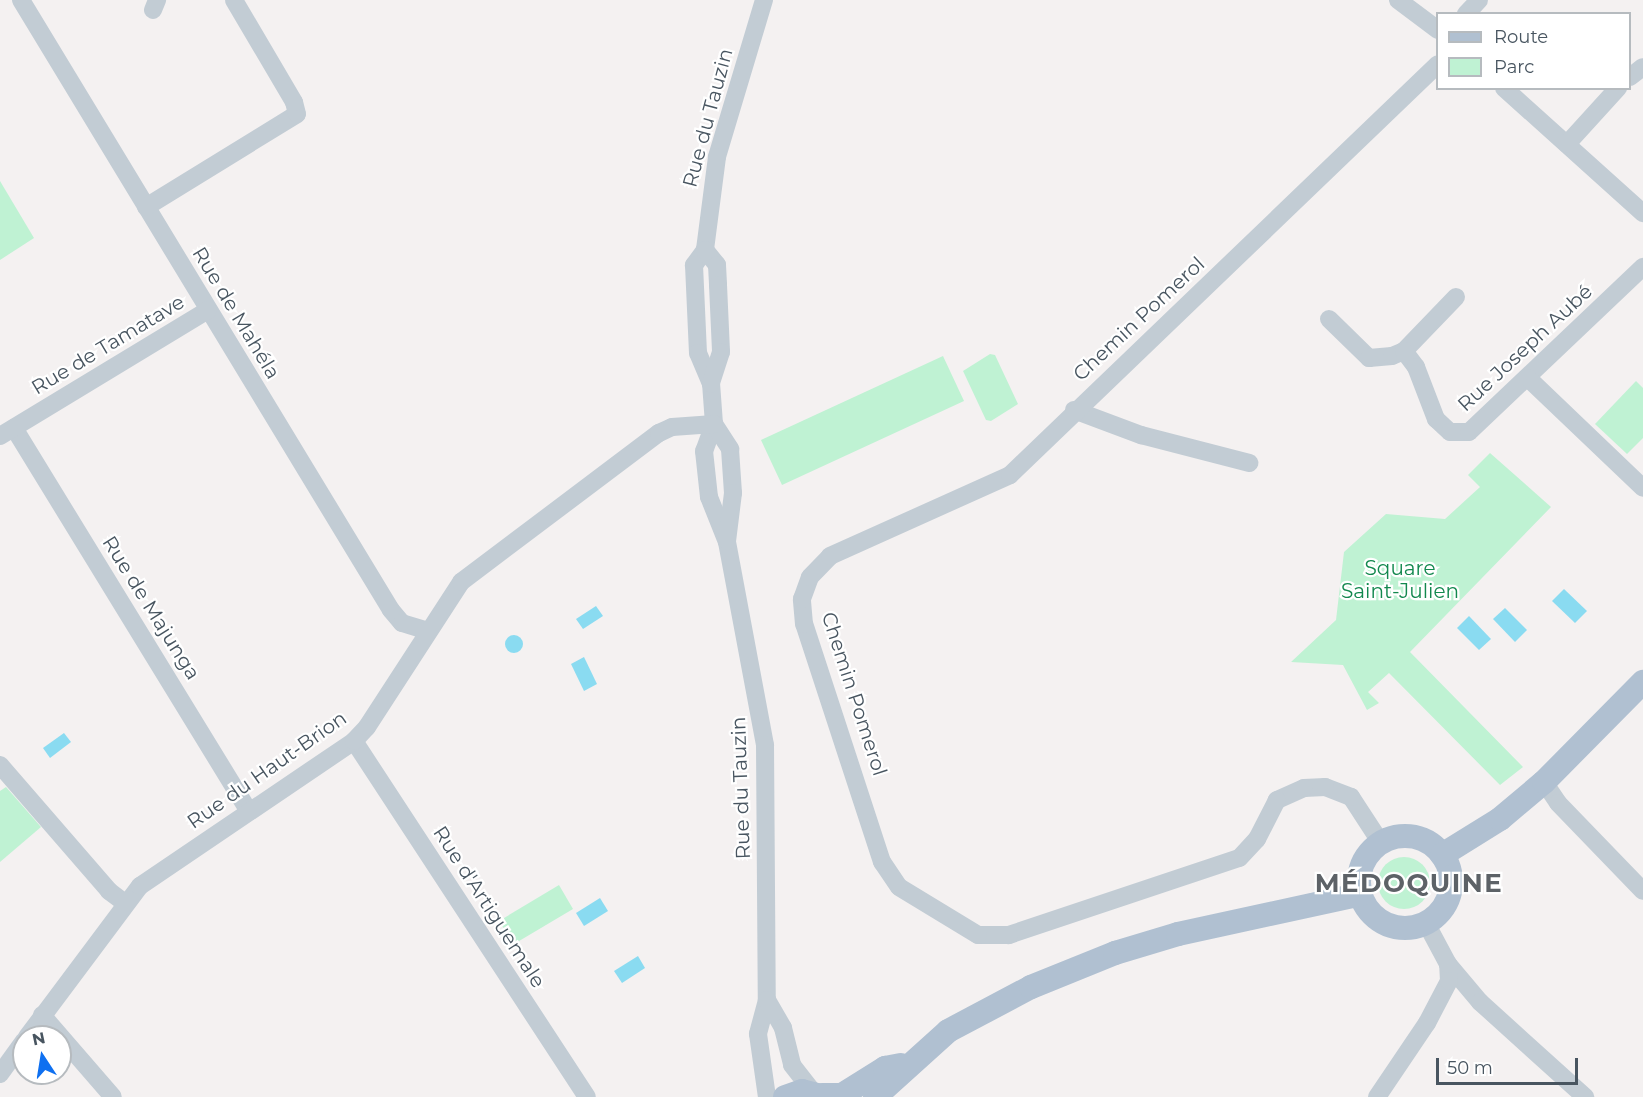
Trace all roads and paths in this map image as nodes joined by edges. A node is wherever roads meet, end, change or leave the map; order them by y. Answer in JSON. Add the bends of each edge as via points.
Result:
{"nodes":[{"id":1,"x":21,"y":0,"type":"edge"},
{"id":2,"x":234,"y":0,"type":"edge"},
{"id":3,"x":764,"y":0,"type":"edge"},
{"id":4,"x":1398,"y":0,"type":"edge"},
{"id":5,"x":1479,"y":0,"type":"edge"},
{"id":6,"x":1468,"y":12,"type":"edge"},
{"id":7,"x":1436,"y":29,"type":"edge"},
{"id":8,"x":1436,"y":65,"type":"edge"},
{"id":9,"x":1506,"y":90,"type":"edge"},
{"id":10,"x":1616,"y":90,"type":"edge"},
{"id":11,"x":1567,"y":144,"type":"junction"},
{"id":12,"x":146,"y":207,"type":"junction"},
{"id":13,"x":1643,"y":213,"type":"edge"},
{"id":14,"x":1643,"y":267,"type":"edge"},
{"id":15,"x":1456,"y":297,"type":"dead end"},
{"id":16,"x":208,"y":310,"type":"junction"},
{"id":17,"x":1329,"y":320,"type":"dead end"},
{"id":18,"x":1404,"y":351,"type":"junction"},
{"id":19,"x":1528,"y":378,"type":"junction"},
{"id":20,"x":1074,"y":410,"type":"junction"},
{"id":21,"x":714,"y":424,"type":"junction"},
{"id":22,"x":7,"y":432,"type":"edge"},
{"id":23,"x":1249,"y":463,"type":"dead end"},
{"id":24,"x":1643,"y":488,"type":"edge"},
{"id":25,"x":727,"y":542,"type":"junction"},
{"id":26,"x":429,"y":631,"type":"junction"},
{"id":27,"x":1643,"y":681,"type":"edge"},
{"id":28,"x":354,"y":741,"type":"junction"},
{"id":29,"x":0,"y":765,"type":"edge"},
{"id":30,"x":1544,"y":783,"type":"junction"},
{"id":31,"x":249,"y":812,"type":"junction"},
{"id":32,"x":1381,"y":843,"type":"junction"},
{"id":33,"x":1442,"y":855,"type":"junction"},
{"id":34,"x":1643,"y":891,"type":"edge"},
{"id":35,"x":1361,"y":894,"type":"junction"},
{"id":36,"x":126,"y":904,"type":"junction"},
{"id":37,"x":1426,"y":924,"type":"junction"},
{"id":38,"x":1448,"y":964,"type":"junction"},
{"id":39,"x":767,"y":1000,"type":"junction"},
{"id":40,"x":42,"y":1015,"type":"junction"},
{"id":41,"x":35,"y":1025,"type":"edge"},
{"id":42,"x":12,"y":1058,"type":"edge"},
{"id":43,"x":910,"y":1063,"type":"junction"},
{"id":44,"x":0,"y":1074,"type":"edge"},
{"id":45,"x":820,"y":1095,"type":"edge"},
{"id":46,"x":113,"y":1097,"type":"edge"},
{"id":47,"x":587,"y":1097,"type":"edge"},
{"id":48,"x":767,"y":1097,"type":"edge"},
{"id":49,"x":785,"y":1097,"type":"edge"},
{"id":50,"x":875,"y":1097,"type":"edge"},
{"id":51,"x":1377,"y":1097,"type":"edge"},
{"id":52,"x":1585,"y":1097,"type":"edge"}],
"edges":[{"from":1,"to":12,"type":"street","name":"Rue de Mahéla"},
{"from":2,"to":12,"type":"street","via":[[294,102],[297,114]]},
{"from":3,"to":21,"type":"street","name":"Rue du Tauzin","via":[[717,157],[705,250],[717,265],[721,352],[711,383]]},
{"from":4,"to":7,"type":"street"},
{"from":5,"to":6,"type":"street"},
{"from":8,"to":20,"type":"street","name":"Chemin Pomerol"},
{"from":9,"to":11,"type":"street"},
{"from":10,"to":11,"type":"street"},
{"from":11,"to":13,"type":"street"},
{"from":12,"to":16,"type":"street","name":"Rue de Mahéla"},
{"from":14,"to":19,"type":"street","name":"Rue Joseph Aubé"},
{"from":15,"to":18,"type":"street"},
{"from":16,"to":22,"type":"street","name":"Rue de Tamatave"},
{"from":16,"to":26,"type":"street","name":"Rue de Mahéla","via":[[391,610],[402,623]]},
{"from":17,"to":18,"type":"street","via":[[1369,358]]},
{"from":18,"to":19,"type":"street","name":"Rue Joseph Aubé","via":[[1416,367],[1436,419],[1450,432],[1469,432]]},
{"from":19,"to":24,"type":"street"},
{"from":20,"to":23,"type":"street","via":[[1141,435]]},
{"from":20,"to":32,"type":"street","name":"Chemin Pomerol","via":[[1046,443],[1010,475],[830,556],[810,577],[802,599],[804,624],[890,878],[956,924],[994,938],[1239,858],[1257,839],[1277,800],[1304,788],[1325,787],[1351,797]]},
{"from":21,"to":25,"type":"street","name":"Rue du Tauzin","via":[[730,449],[733,494]]},
{"from":21,"to":25,"type":"street","name":"Rue du Tauzin","via":[[704,451],[709,497]]},
{"from":21,"to":26,"type":"street","name":"Rue du Haut-Brion","via":[[659,433],[480,565],[447,598]]},
{"from":22,"to":31,"type":"street","name":"Rue de Majunga"},
{"from":25,"to":39,"type":"street","name":"Rue du Tauzin","via":[[765,745]]},
{"from":26,"to":28,"type":"street","name":"Rue du Haut-Brion","via":[[368,727]]},
{"from":27,"to":30,"type":"main road"},
{"from":28,"to":31,"type":"street","name":"Rue du Haut-Brion"},
{"from":28,"to":47,"type":"street","name":"Rue d'Artiguemale"},
{"from":29,"to":36,"type":"street","via":[[109,891]]},
{"from":30,"to":33,"type":"main road","via":[[1500,819]]},
{"from":30,"to":34,"type":"street","via":[[1558,803]]},
{"from":31,"to":36,"type":"street","name":"Rue du Haut-Brion","via":[[159,871]]},
{"from":32,"to":33,"type":"main road","via":[[1407,837],[1427,842]]},
{"from":32,"to":35,"type":"main road","via":[[1363,865]]},
{"from":33,"to":37,"type":"main road","via":[[1449,870],[1449,893],[1439,914]]},
{"from":35,"to":37,"type":"main road","via":[[1370,912],[1386,924],[1399,928]]},
{"from":35,"to":43,"type":"main road","via":[[1178,934],[1115,953],[988,1008],[948,1031]]},
{"from":36,"to":40,"type":"street","name":"Rue du Haut-Brion"},
{"from":37,"to":38,"type":"street"},
{"from":38,"to":51,"type":"street","via":[[1449,981],[1443,995]]},
{"from":38,"to":52,"type":"street","via":[[1480,1002]]},
{"from":39,"to":45,"type":"street","name":"Rue du Tauzin","via":[[783,1028],[792,1065]]},
{"from":39,"to":48,"type":"street","name":"Rue du Tauzin","via":[[758,1034]]},
{"from":40,"to":41,"type":"street","name":"Rue du Haut-Brion"},
{"from":40,"to":46,"type":"street"},
{"from":42,"to":44,"type":"street"},
{"from":43,"to":45,"type":"main road","via":[[885,1068],[842,1095]]},
{"from":43,"to":50,"type":"main road"},
{"from":45,"to":49,"type":"main road"}]}
